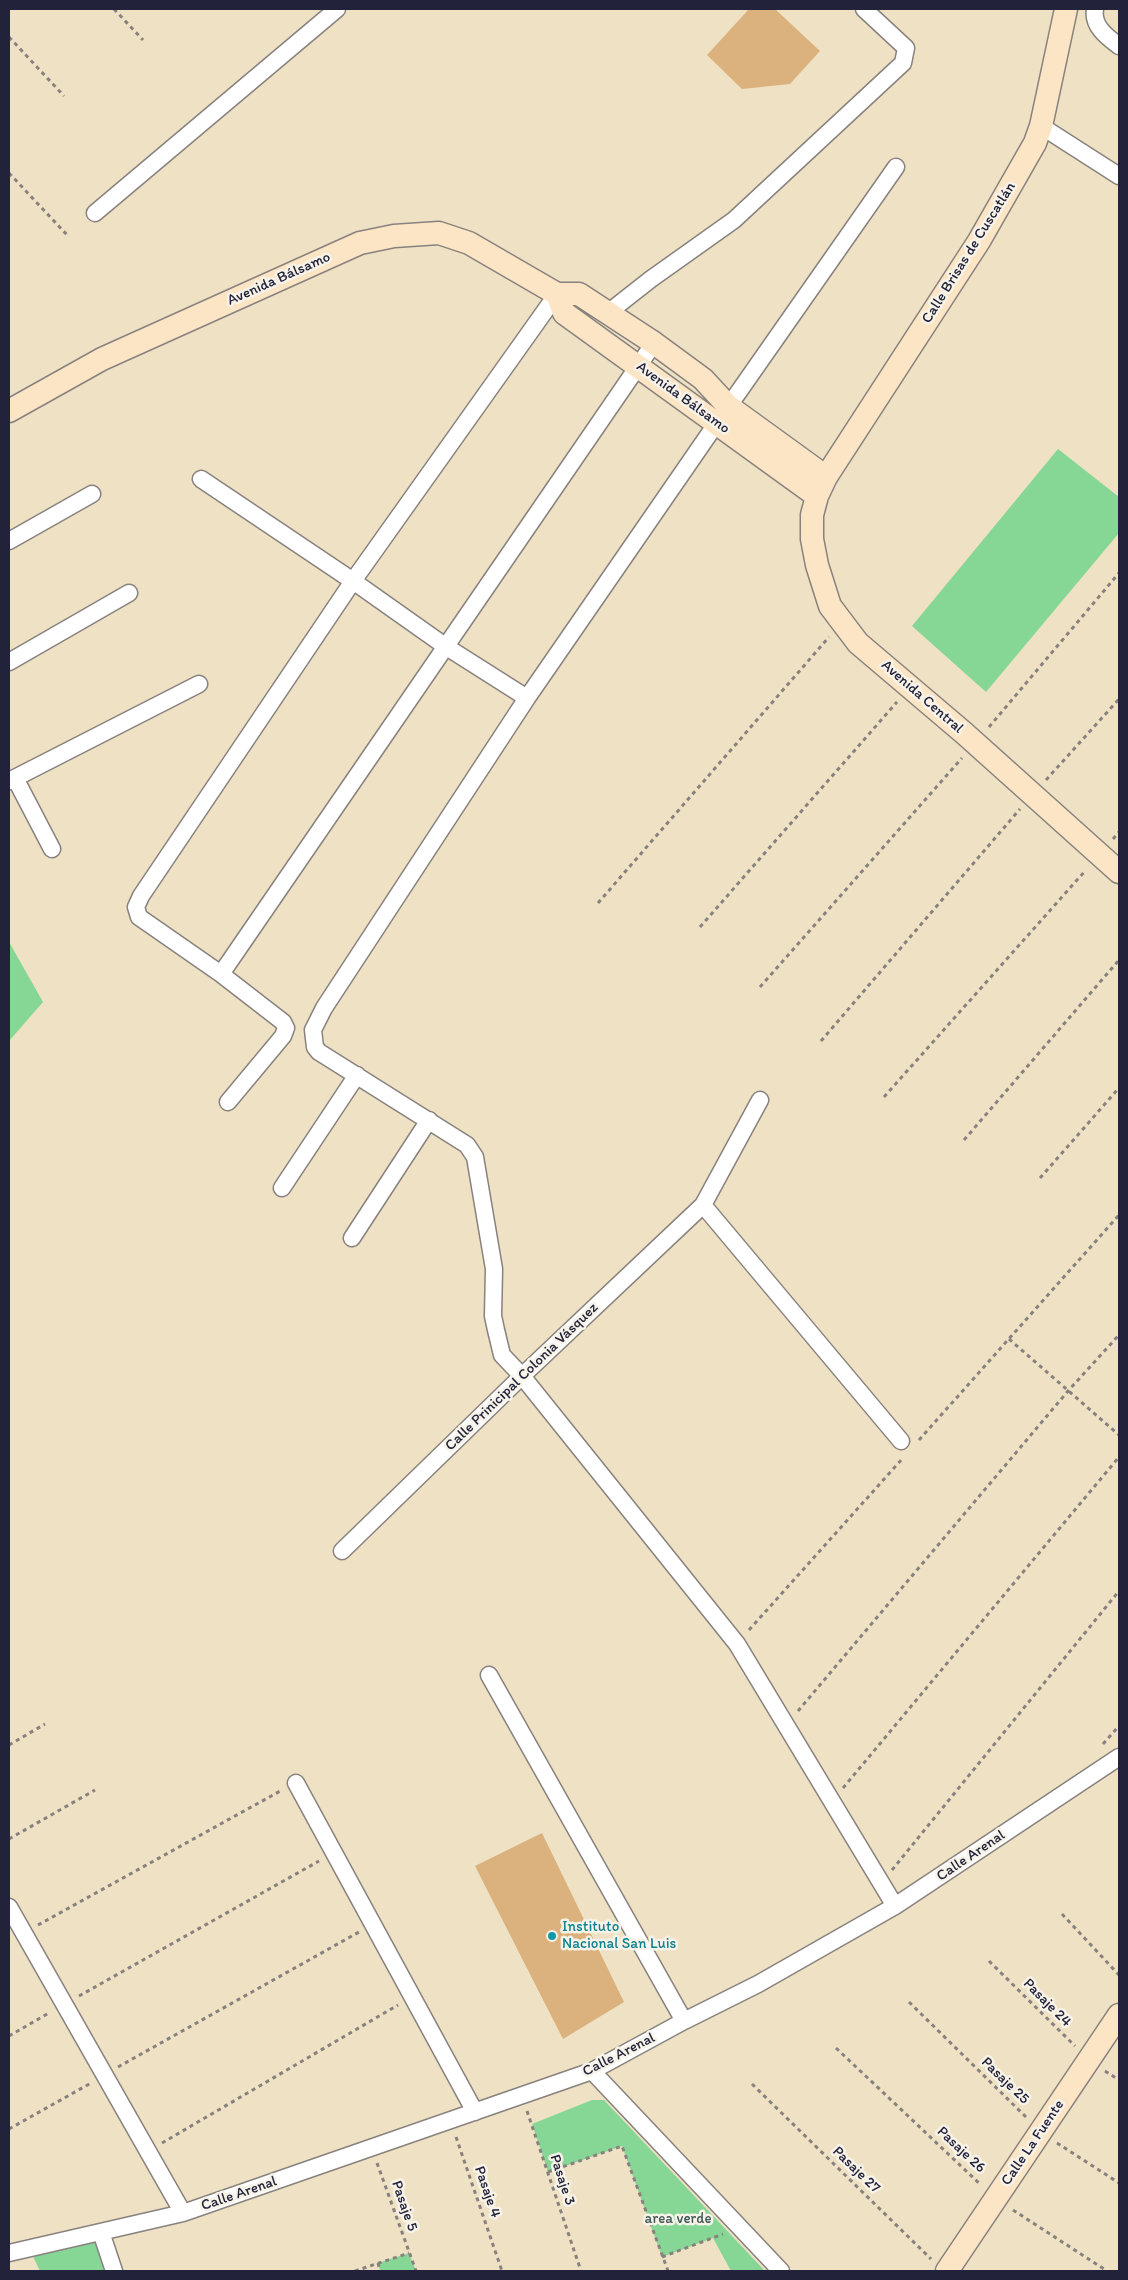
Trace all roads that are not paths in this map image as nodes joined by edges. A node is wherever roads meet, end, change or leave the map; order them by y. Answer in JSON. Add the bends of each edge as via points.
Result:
{"nodes":[{"id":1,"x":337,"y":9,"type":"edge"},
{"id":2,"x":864,"y":9,"type":"edge"},
{"id":3,"x":1066,"y":9,"type":"edge"},
{"id":4,"x":1095,"y":9,"type":"edge"},
{"id":5,"x":1119,"y":46,"type":"edge"},
{"id":6,"x":1041,"y":126,"type":"junction"},
{"id":7,"x":896,"y":167,"type":"dead end"},
{"id":8,"x":1119,"y":176,"type":"edge"},
{"id":9,"x":95,"y":213,"type":"dead end"},
{"id":10,"x":557,"y":294,"type":"junction"},
{"id":11,"x":609,"y":312,"type":"junction"},
{"id":12,"x":654,"y":343,"type":"junction"},
{"id":13,"x":639,"y":366,"type":"junction"},
{"id":14,"x":9,"y":411,"type":"edge"},
{"id":15,"x":722,"y":414,"type":"junction"},
{"id":16,"x":200,"y":479,"type":"dead end"},
{"id":17,"x":821,"y":486,"type":"junction"},
{"id":18,"x":92,"y":494,"type":"dead end"},
{"id":19,"x":9,"y":541,"type":"edge"},
{"id":20,"x":353,"y":581,"type":"junction"},
{"id":21,"x":129,"y":594,"type":"dead end"},
{"id":22,"x":445,"y":646,"type":"junction"},
{"id":23,"x":9,"y":662,"type":"edge"},
{"id":24,"x":199,"y":684,"type":"dead end"},
{"id":25,"x":527,"y":698,"type":"junction"},
{"id":26,"x":12,"y":780,"type":"edge"},
{"id":27,"x":52,"y":849,"type":"dead end"},
{"id":28,"x":1119,"y":872,"type":"edge"},
{"id":29,"x":221,"y":974,"type":"junction"},
{"id":30,"x":286,"y":1028,"type":"junction"},
{"id":31,"x":313,"y":1030,"type":"junction"},
{"id":32,"x":357,"y":1075,"type":"junction"},
{"id":33,"x":760,"y":1100,"type":"dead end"},
{"id":34,"x":228,"y":1102,"type":"dead end"},
{"id":35,"x":428,"y":1120,"type":"junction"},
{"id":36,"x":282,"y":1188,"type":"dead end"},
{"id":37,"x":703,"y":1205,"type":"junction"},
{"id":38,"x":352,"y":1238,"type":"dead end"},
{"id":39,"x":522,"y":1376,"type":"junction"},
{"id":40,"x":909,"y":1445,"type":"road end"},
{"id":41,"x":342,"y":1551,"type":"dead end"},
{"id":42,"x":489,"y":1674,"type":"dead end"},
{"id":43,"x":1119,"y":1756,"type":"edge"},
{"id":44,"x":296,"y":1783,"type":"road end"},
{"id":45,"x":895,"y":1906,"type":"junction"},
{"id":46,"x":9,"y":1907,"type":"edge"},
{"id":47,"x":1119,"y":2015,"type":"edge"},
{"id":48,"x":684,"y":2021,"type":"junction"},
{"id":49,"x":592,"y":2071,"type":"junction"},
{"id":50,"x":475,"y":2112,"type":"junction"},
{"id":51,"x":183,"y":2213,"type":"junction"},
{"id":52,"x":101,"y":2232,"type":"junction"},
{"id":53,"x":9,"y":2253,"type":"edge"},
{"id":54,"x":942,"y":2268,"type":"edge"},
{"id":55,"x":114,"y":2271,"type":"edge"},
{"id":56,"x":781,"y":2271,"type":"edge"}],
"edges":[{"from":1,"to":9,"type":"street"},
{"from":2,"to":11,"type":"street","via":[[906,48],[903,63],[734,220]]},
{"from":3,"to":6,"type":"street","name":"Calle Brisas de Cuscatlán"},
{"from":4,"to":5,"type":"street","via":[[1100,30]]},
{"from":6,"to":8,"type":"street"},
{"from":6,"to":17,"type":"street","name":"Calle Brisas de Cuscatlán","via":[[1012,187],[979,241]]},
{"from":7,"to":15,"type":"street"},
{"from":10,"to":11,"type":"street","name":"Avenida Bálsamo","via":[[580,294]]},
{"from":10,"to":13,"type":"street","name":"Avenida Bálsamo","via":[[564,313]]},
{"from":10,"to":14,"type":"street","name":"Avenida Bálsamo","via":[[469,243],[439,234],[394,236],[360,244],[187,319],[102,359]]},
{"from":10,"to":20,"type":"street"},
{"from":11,"to":12,"type":"street","name":"Avenida Bálsamo"},
{"from":12,"to":13,"type":"street"},
{"from":12,"to":15,"type":"street","name":"Avenida Bálsamo","via":[[702,379]]},
{"from":13,"to":15,"type":"street","name":"Avenida Bálsamo"},
{"from":13,"to":22,"type":"street"},
{"from":15,"to":17,"type":"street","name":"Avenida Bálsamo"},
{"from":15,"to":25,"type":"street"},
{"from":16,"to":20,"type":"street"},
{"from":17,"to":28,"type":"street","name":"Avenida Central","via":[[812,515],[817,565],[830,606],[858,643]]},
{"from":18,"to":19,"type":"street"},
{"from":20,"to":22,"type":"street"},
{"from":20,"to":29,"type":"street","via":[[136,907],[139,917]]},
{"from":21,"to":23,"type":"street"},
{"from":22,"to":25,"type":"street"},
{"from":22,"to":29,"type":"street"},
{"from":24,"to":26,"type":"street"},
{"from":25,"to":31,"type":"street","via":[[324,1008]]},
{"from":26,"to":27,"type":"street"},
{"from":29,"to":30,"type":"street","via":[[283,1022]]},
{"from":30,"to":31,"type":"street"},
{"from":30,"to":34,"type":"street","via":[[283,1036]]},
{"from":31,"to":32,"type":"street","via":[[314,1047]]},
{"from":32,"to":35,"type":"street"},
{"from":32,"to":36,"type":"street"},
{"from":33,"to":37,"type":"street","name":"Calle Prinicipal Colonia Vásquez"},
{"from":35,"to":38,"type":"street"},
{"from":35,"to":39,"type":"street","via":[[467,1145],[475,1157],[494,1268],[493,1316],[496,1330],[502,1355]]},
{"from":37,"to":39,"type":"street","name":"Calle Prinicipal Colonia Vásquez"},
{"from":37,"to":40,"type":"street"},
{"from":39,"to":41,"type":"street","name":"Calle Prinicipal Colonia Vásquez"},
{"from":39,"to":45,"type":"street","via":[[737,1644]]},
{"from":42,"to":48,"type":"street"},
{"from":43,"to":45,"type":"street","name":"Calle Arenal"},
{"from":44,"to":50,"type":"street"},
{"from":45,"to":48,"type":"street","name":"Calle Arenal","via":[[758,1984]]},
{"from":46,"to":51,"type":"street"},
{"from":47,"to":54,"type":"street","name":"Calle La Fuente","via":[[996,2199]]},
{"from":48,"to":49,"type":"street","name":"Calle Arenal"},
{"from":49,"to":50,"type":"street","name":"Calle Arenal"},
{"from":49,"to":56,"type":"street"},
{"from":50,"to":51,"type":"street","name":"Calle Arenal"},
{"from":51,"to":52,"type":"street","name":"Calle Arenal"},
{"from":52,"to":53,"type":"street","name":"Calle Arenal"},
{"from":52,"to":55,"type":"street"}]}
